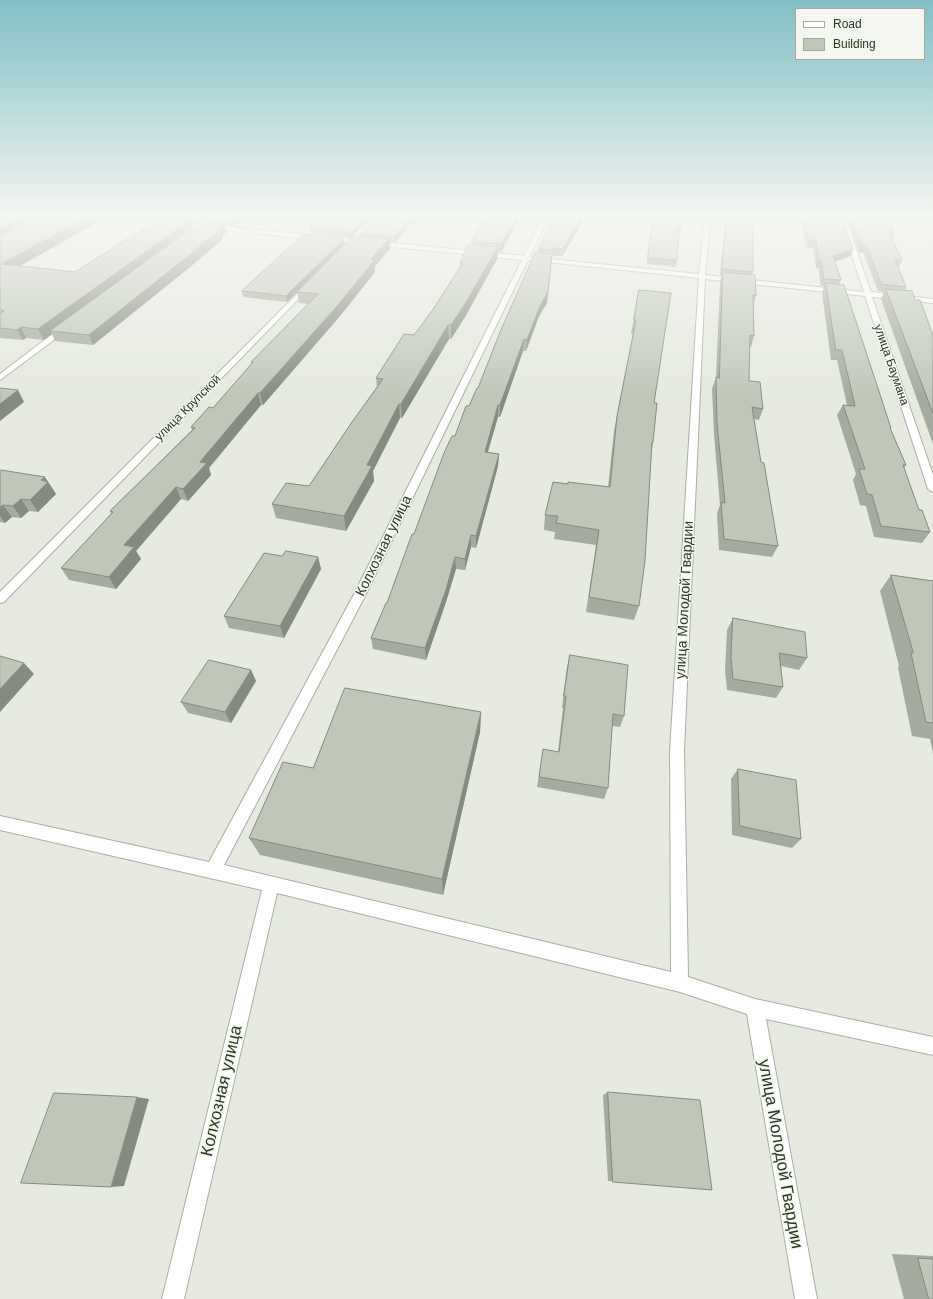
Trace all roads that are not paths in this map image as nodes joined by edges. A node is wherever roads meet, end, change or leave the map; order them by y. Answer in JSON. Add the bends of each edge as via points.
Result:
{"nodes":[{"id":1,"x":702,"y":277,"type":"edge"},
{"id":2,"x":514,"y":278,"type":"edge"},
{"id":3,"x":708,"y":278,"type":"edge"},
{"id":4,"x":862,"y":278,"type":"edge"},
{"id":5,"x":313,"y":282,"type":"edge"},
{"id":6,"x":868,"y":294,"type":"junction"},
{"id":7,"x":933,"y":300,"type":"edge"},
{"id":8,"x":69,"y":326,"type":"edge"},
{"id":9,"x":0,"y":378,"type":"edge"},
{"id":10,"x":933,"y":490,"type":"edge"},
{"id":11,"x":0,"y":599,"type":"edge"},
{"id":12,"x":0,"y":823,"type":"edge"},
{"id":13,"x":213,"y":870,"type":"junction"},
{"id":14,"x":270,"y":884,"type":"junction"},
{"id":15,"x":680,"y":983,"type":"junction"},
{"id":16,"x":755,"y":1008,"type":"junction"},
{"id":17,"x":933,"y":1046,"type":"edge"},
{"id":18,"x":173,"y":1299,"type":"edge"},
{"id":19,"x":806,"y":1299,"type":"edge"}],
"edges":[{"from":1,"to":15,"type":"street","name":"улица Молодой Гвардии","via":[[677,751]]},
{"from":2,"to":13,"type":"street","name":"Колхозная улица","via":[[358,598]]},
{"from":3,"to":6,"type":"street"},
{"from":4,"to":6,"type":"street","name":"улица Баумана"},
{"from":5,"to":11,"type":"street","name":"улица Крупской"},
{"from":6,"to":7,"type":"street"},
{"from":6,"to":10,"type":"street","name":"улица Баумана"},
{"from":8,"to":9,"type":"street"},
{"from":12,"to":13,"type":"street"},
{"from":13,"to":14,"type":"street"},
{"from":14,"to":15,"type":"street"},
{"from":14,"to":18,"type":"street","name":"Колхозная улица"},
{"from":15,"to":16,"type":"street"},
{"from":16,"to":17,"type":"street"},
{"from":16,"to":19,"type":"street","name":"улица Молодой Гвардии"}]}
